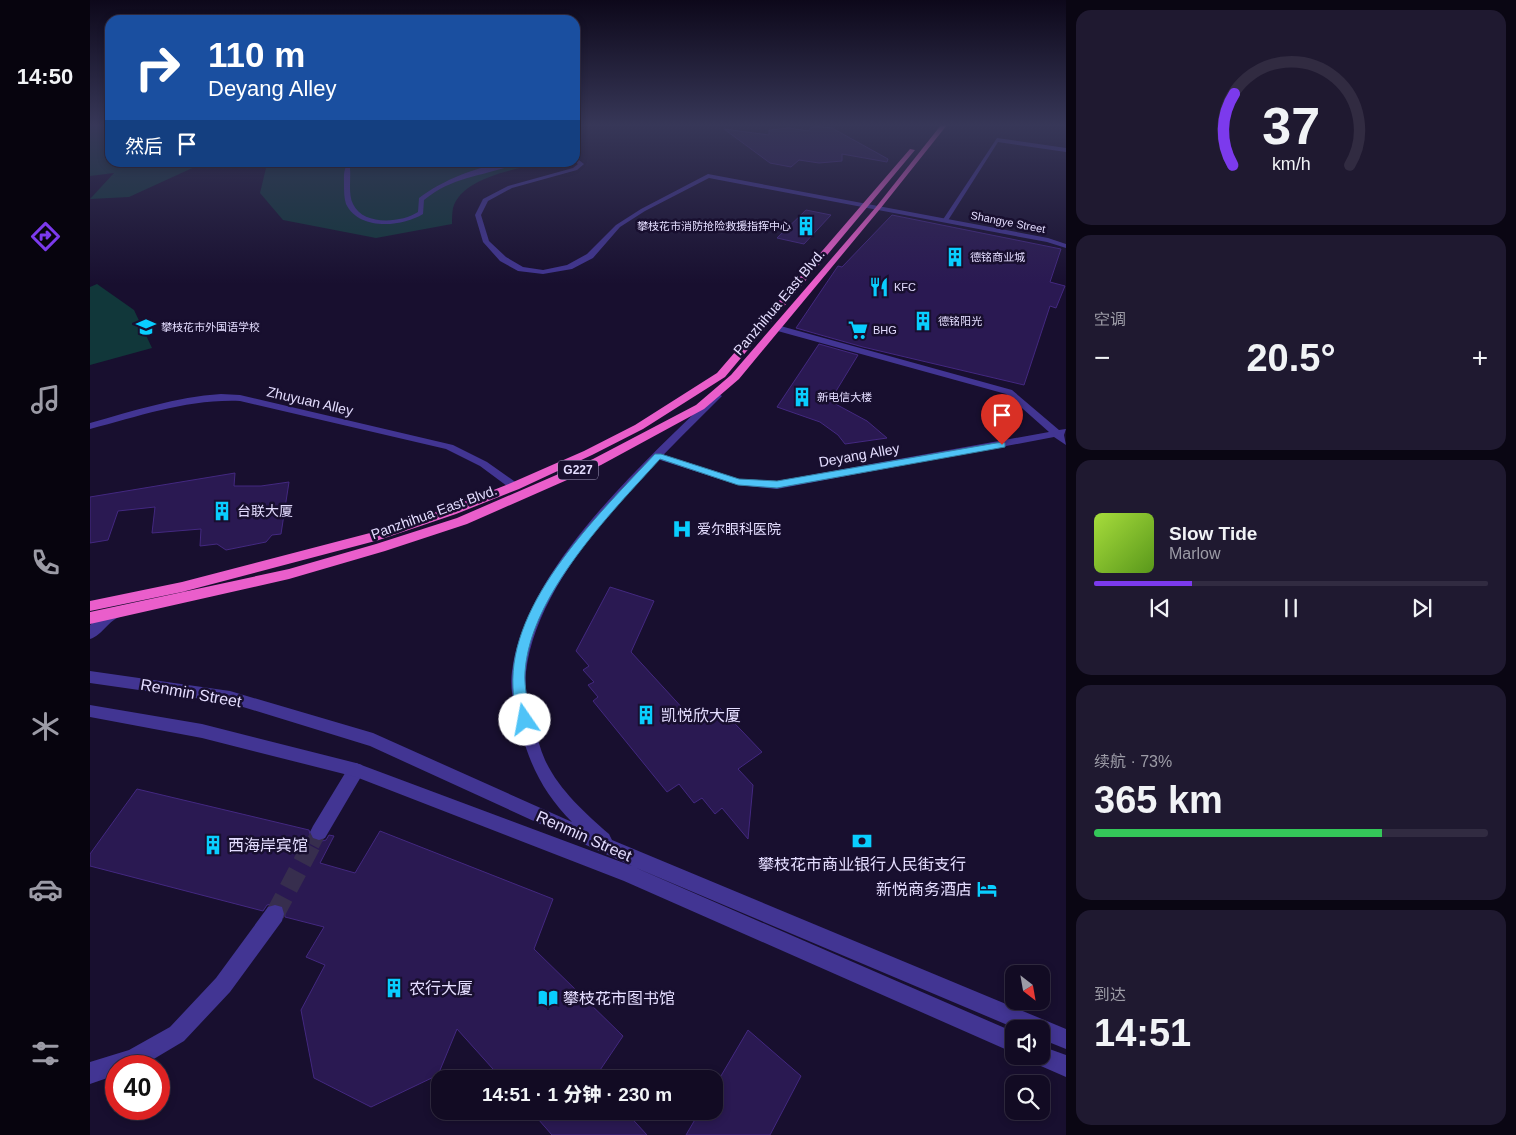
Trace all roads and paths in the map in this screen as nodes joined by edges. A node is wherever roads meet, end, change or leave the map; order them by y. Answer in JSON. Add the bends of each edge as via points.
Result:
{"nodes":[{"id":1,"x":347,"y":178,"type":"edge"},
{"id":2,"x":461,"y":178,"type":"edge"},
{"id":3,"x":543,"y":178,"type":"edge"},
{"id":4,"x":704,"y":178,"type":"edge"},
{"id":5,"x":718,"y":178,"type":"edge"},
{"id":6,"x":889,"y":178,"type":"edge"},
{"id":7,"x":902,"y":178,"type":"edge"},
{"id":8,"x":973,"y":178,"type":"edge"},
{"id":9,"x":865,"y":206,"type":"junction"},
{"id":10,"x":878,"y":208,"type":"junction"},
{"id":11,"x":945,"y":221,"type":"junction"},
{"id":12,"x":1066,"y":246,"type":"edge"},
{"id":13,"x":777,"y":328,"type":"junction"},
{"id":14,"x":735,"y":377,"type":"junction"},
{"id":15,"x":90,"y":426,"type":"edge"},
{"id":16,"x":1063,"y":437,"type":"edge"},
{"id":17,"x":658,"y":456,"type":"junction"},
{"id":18,"x":515,"y":486,"type":"junction"},
{"id":19,"x":182,"y":587,"type":"junction"},
{"id":20,"x":90,"y":606,"type":"edge"},
{"id":21,"x":110,"y":614,"type":"junction"},
{"id":22,"x":90,"y":618,"type":"edge"},
{"id":23,"x":90,"y":634,"type":"edge"},
{"id":24,"x":90,"y":677,"type":"edge"},
{"id":25,"x":90,"y":711,"type":"edge"},
{"id":26,"x":356,"y":770,"type":"junction"},
{"id":27,"x":319,"y":832,"type":"tunnel mouth"},
{"id":28,"x":612,"y":849,"type":"junction"},
{"id":29,"x":275,"y":914,"type":"tunnel mouth"},
{"id":30,"x":1066,"y":1039,"type":"edge"},
{"id":31,"x":1005,"y":1040,"type":"edge"},
{"id":32,"x":1050,"y":1060,"type":"edge"},
{"id":33,"x":1066,"y":1066,"type":"edge"},
{"id":34,"x":90,"y":1073,"type":"edge"}],
"edges":[{"from":1,"to":2,"type":"street","via":[[348,202],[353,210],[380,222],[398,223],[414,219],[420,213],[422,199],[432,189]]},
{"from":3,"to":4,"type":"street","name":"Shangye Street","via":[[510,187],[485,200],[478,215],[486,242],[503,259],[521,269],[543,272],[569,267],[590,256],[618,226]]},
{"from":5,"to":9,"type":"street","name":"Shangye Street"},
{"from":6,"to":9,"type":"highway","name":"Panzhihua East Blvd.","number":"G227"},
{"from":7,"to":10,"type":"highway","name":"Panzhihua East Blvd.","number":"G227"},
{"from":8,"to":11,"type":"street","name":"Shangye Street"},
{"from":9,"to":10,"type":"street","name":"Shangye Street"},
{"from":9,"to":18,"type":"highway","name":"Panzhihua East Blvd.","number":"G227","via":[[721,374],[639,427]]},
{"from":10,"to":11,"type":"street","name":"Shangye Street"},
{"from":10,"to":13,"type":"highway","name":"Panzhihua East Blvd.","number":"G227"},
{"from":11,"to":12,"type":"street","name":"Shangye Street"},
{"from":13,"to":14,"type":"highway","name":"Panzhihua East Blvd.","number":"G227"},
{"from":13,"to":16,"type":"street","via":[[1009,392]]},
{"from":14,"to":17,"type":"street"},
{"from":14,"to":21,"type":"highway","name":"Panzhihua East Blvd.","number":"G227","via":[[700,407],[651,434],[597,462],[462,521],[289,574]]},
{"from":15,"to":18,"type":"street","name":"Zhuyuan Alley","via":[[189,400],[218,396],[240,398],[449,447],[497,471]]},
{"from":16,"to":17,"type":"street","name":"Deyang Alley","via":[[777,485],[738,482]]},
{"from":17,"to":28,"type":"street","via":[[602,517],[562,568],[528,632],[519,671],[521,706],[539,763],[578,819]]},
{"from":18,"to":19,"type":"highway","name":"Panzhihua East Blvd.","number":"G227","via":[[374,537]]},
{"from":19,"to":20,"type":"highway","name":"Panzhihua East Blvd.","number":"G227"},
{"from":19,"to":21,"type":"street"},
{"from":21,"to":22,"type":"highway","name":"Panzhihua East Blvd.","number":"G227"},
{"from":21,"to":23,"type":"street"},
{"from":24,"to":28,"type":"street","name":"Renmin Street","via":[[230,697],[373,740]]},
{"from":25,"to":26,"type":"street","name":"Renmin Street","via":[[202,731]]},
{"from":26,"to":27,"type":"street"},
{"from":26,"to":31,"type":"street","name":"Renmin Street","via":[[627,873]]},
{"from":28,"to":30,"type":"street","name":"Renmin Street"},
{"from":29,"to":34,"type":"street","via":[[223,985],[177,1034],[134,1059]]},
{"from":32,"to":33,"type":"street"}]}
